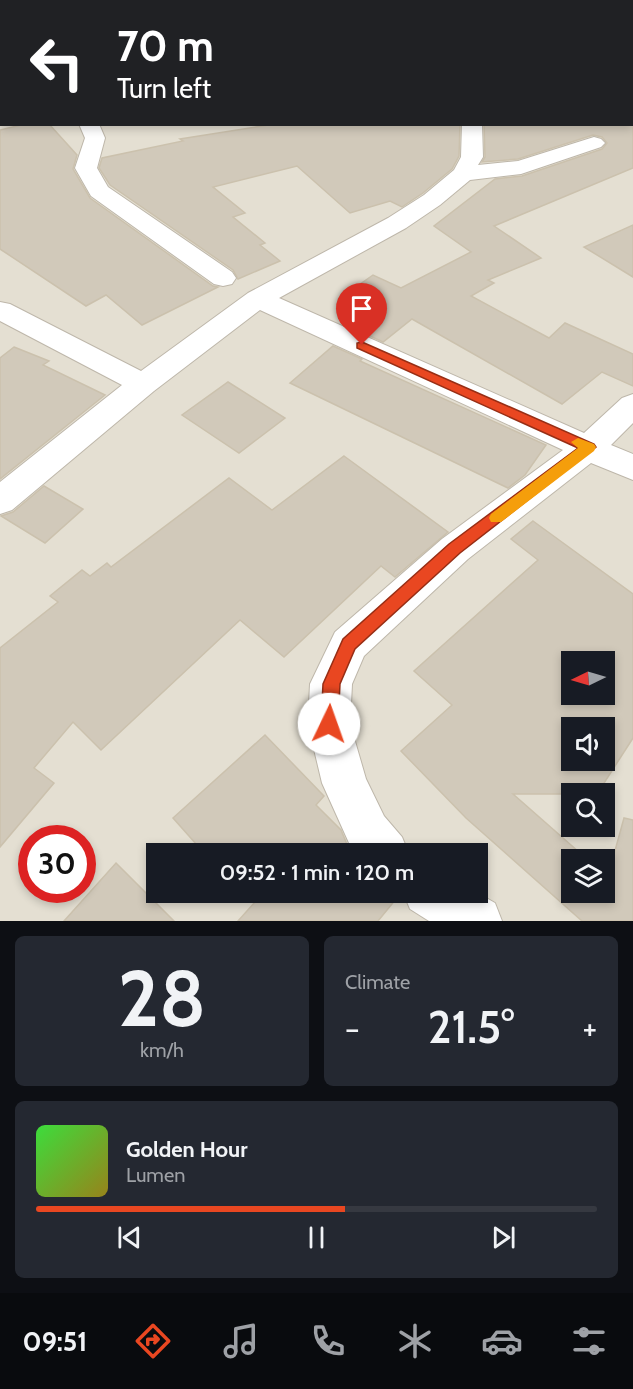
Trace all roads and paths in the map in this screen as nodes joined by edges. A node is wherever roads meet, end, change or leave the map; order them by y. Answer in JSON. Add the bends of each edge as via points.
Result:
{"nodes":[{"id":1,"x":90,"y":126,"type":"edge"},
{"id":2,"x":472,"y":126,"type":"edge"},
{"id":3,"x":594,"y":143,"type":"dead end"},
{"id":4,"x":463,"y":174,"type":"junction"},
{"id":5,"x":223,"y":278,"type":"dead end"},
{"id":6,"x":258,"y":299,"type":"junction"},
{"id":7,"x":0,"y":310,"type":"edge"},
{"id":8,"x":143,"y":384,"type":"junction"},
{"id":9,"x":633,"y":405,"type":"edge"},
{"id":10,"x":589,"y":447,"type":"junction"},
{"id":11,"x":633,"y":468,"type":"edge"},
{"id":12,"x":0,"y":501,"type":"edge"},
{"id":13,"x":376,"y":843,"type":"edge"},
{"id":14,"x":446,"y":903,"type":"edge"},
{"id":15,"x":477,"y":921,"type":"edge"}],
"edges":[{"from":1,"to":5,"type":"street","via":[[95,138],[86,168],[99,191]]},
{"from":2,"to":4,"type":"street","via":[[472,157]]},
{"from":3,"to":4,"type":"street","via":[[520,167]]},
{"from":4,"to":6,"type":"street","via":[[397,223]]},
{"from":6,"to":8,"type":"street"},
{"from":6,"to":10,"type":"street"},
{"from":7,"to":8,"type":"street"},
{"from":8,"to":12,"type":"street"},
{"from":9,"to":10,"type":"street"},
{"from":10,"to":11,"type":"street"},
{"from":10,"to":13,"type":"street","via":[[455,549],[349,644],[332,684],[329,724],[345,783],[367,833]]},
{"from":14,"to":15,"type":"street"}]}
